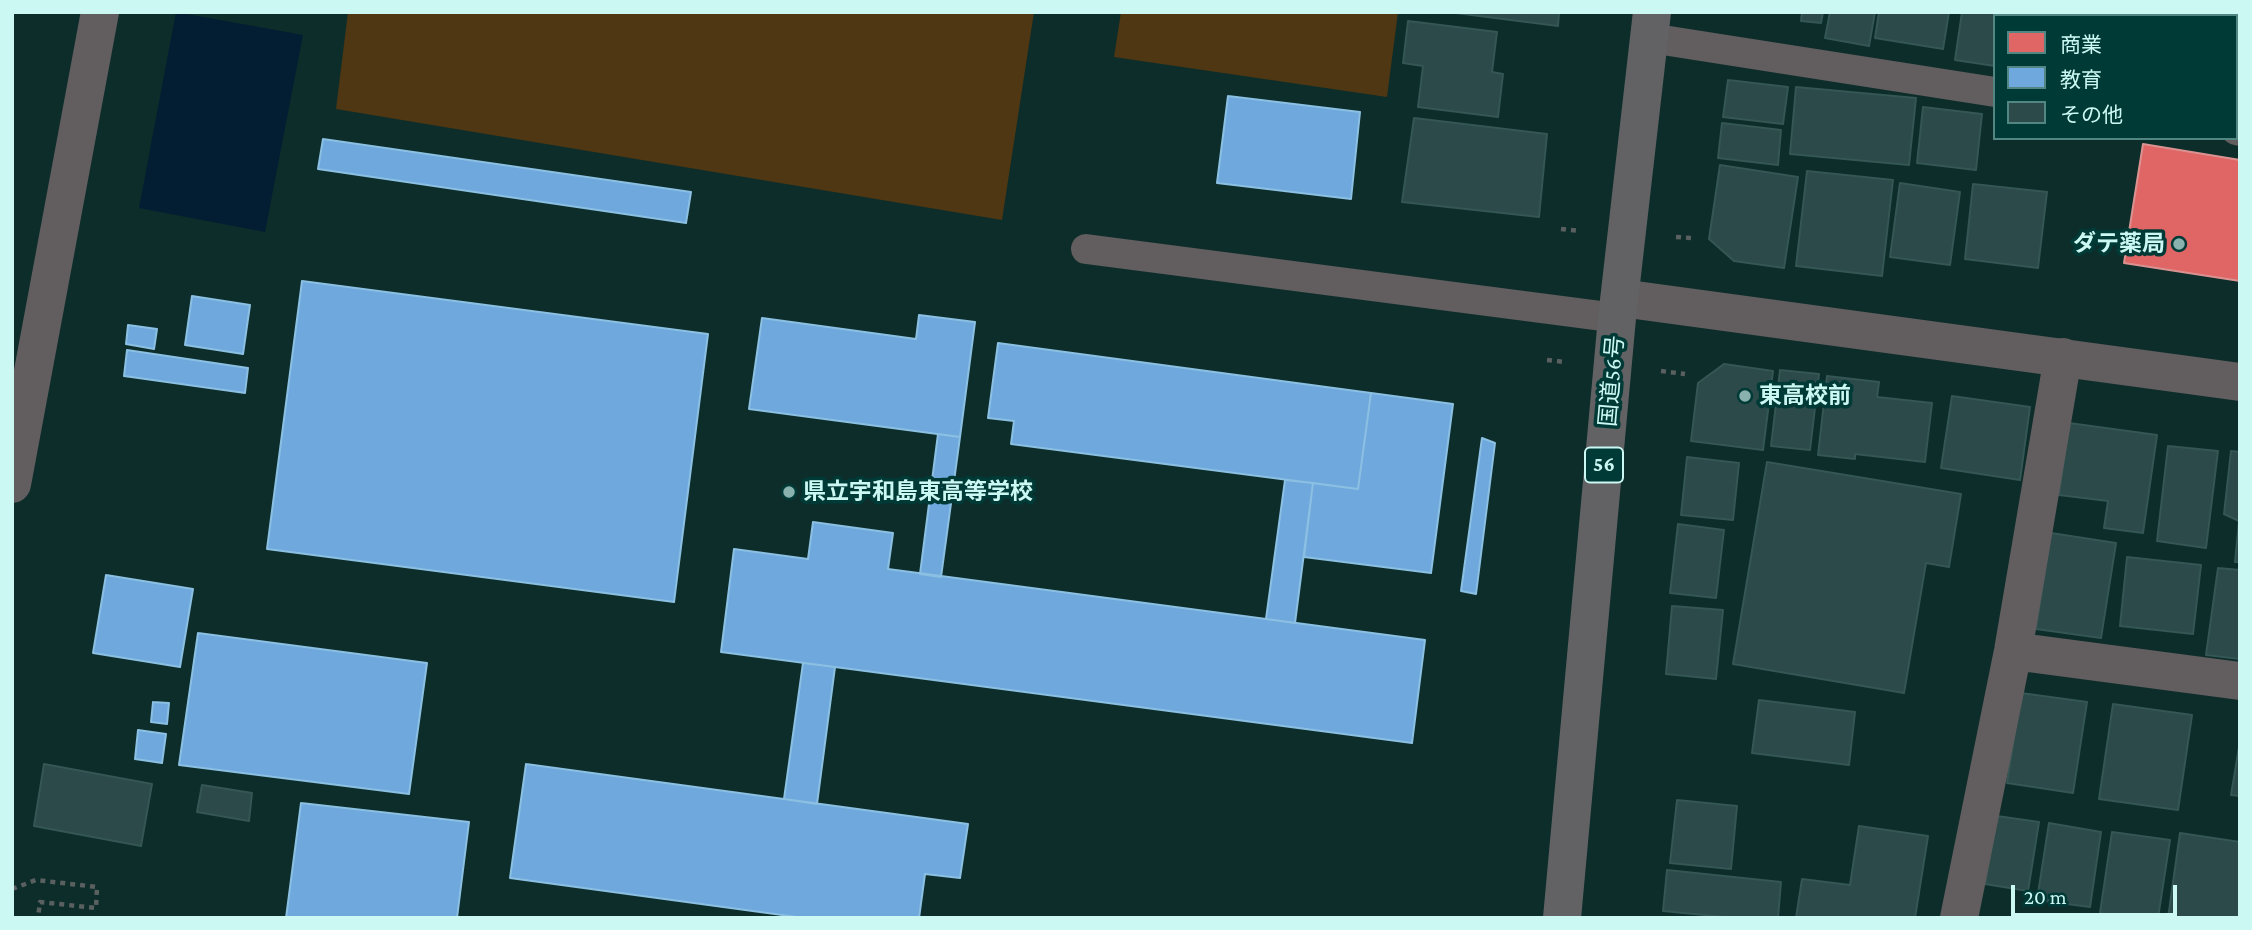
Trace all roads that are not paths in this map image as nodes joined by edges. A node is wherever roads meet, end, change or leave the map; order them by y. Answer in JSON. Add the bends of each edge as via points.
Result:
{"nodes":[{"id":1,"x":100,"y":12,"type":"edge"},
{"id":2,"x":1651,"y":25,"type":"edge"},
{"id":3,"x":1993,"y":92,"type":"edge"},
{"id":4,"x":1086,"y":249,"type":"dead end"},
{"id":5,"x":1619,"y":308,"type":"junction"},
{"id":6,"x":2063,"y":357,"type":"junction"},
{"id":7,"x":2240,"y":382,"type":"edge"},
{"id":8,"x":12,"y":484,"type":"edge"},
{"id":9,"x":2013,"y":651,"type":"junction"},
{"id":10,"x":2240,"y":681,"type":"edge"},
{"id":11,"x":1562,"y":918,"type":"edge"},
{"id":12,"x":1960,"y":918,"type":"edge"}],
"edges":[{"from":1,"to":8,"type":"street"},
{"from":2,"to":3,"type":"lane"},
{"from":2,"to":5,"type":"highway","name":"国道56号","number":"56"},
{"from":4,"to":5,"type":"lane"},
{"from":5,"to":6,"type":"street"},
{"from":5,"to":11,"type":"highway","name":"国道56号","number":"56"},
{"from":6,"to":7,"type":"street"},
{"from":6,"to":9,"type":"street"},
{"from":9,"to":10,"type":"street"},
{"from":9,"to":12,"type":"street"}]}
